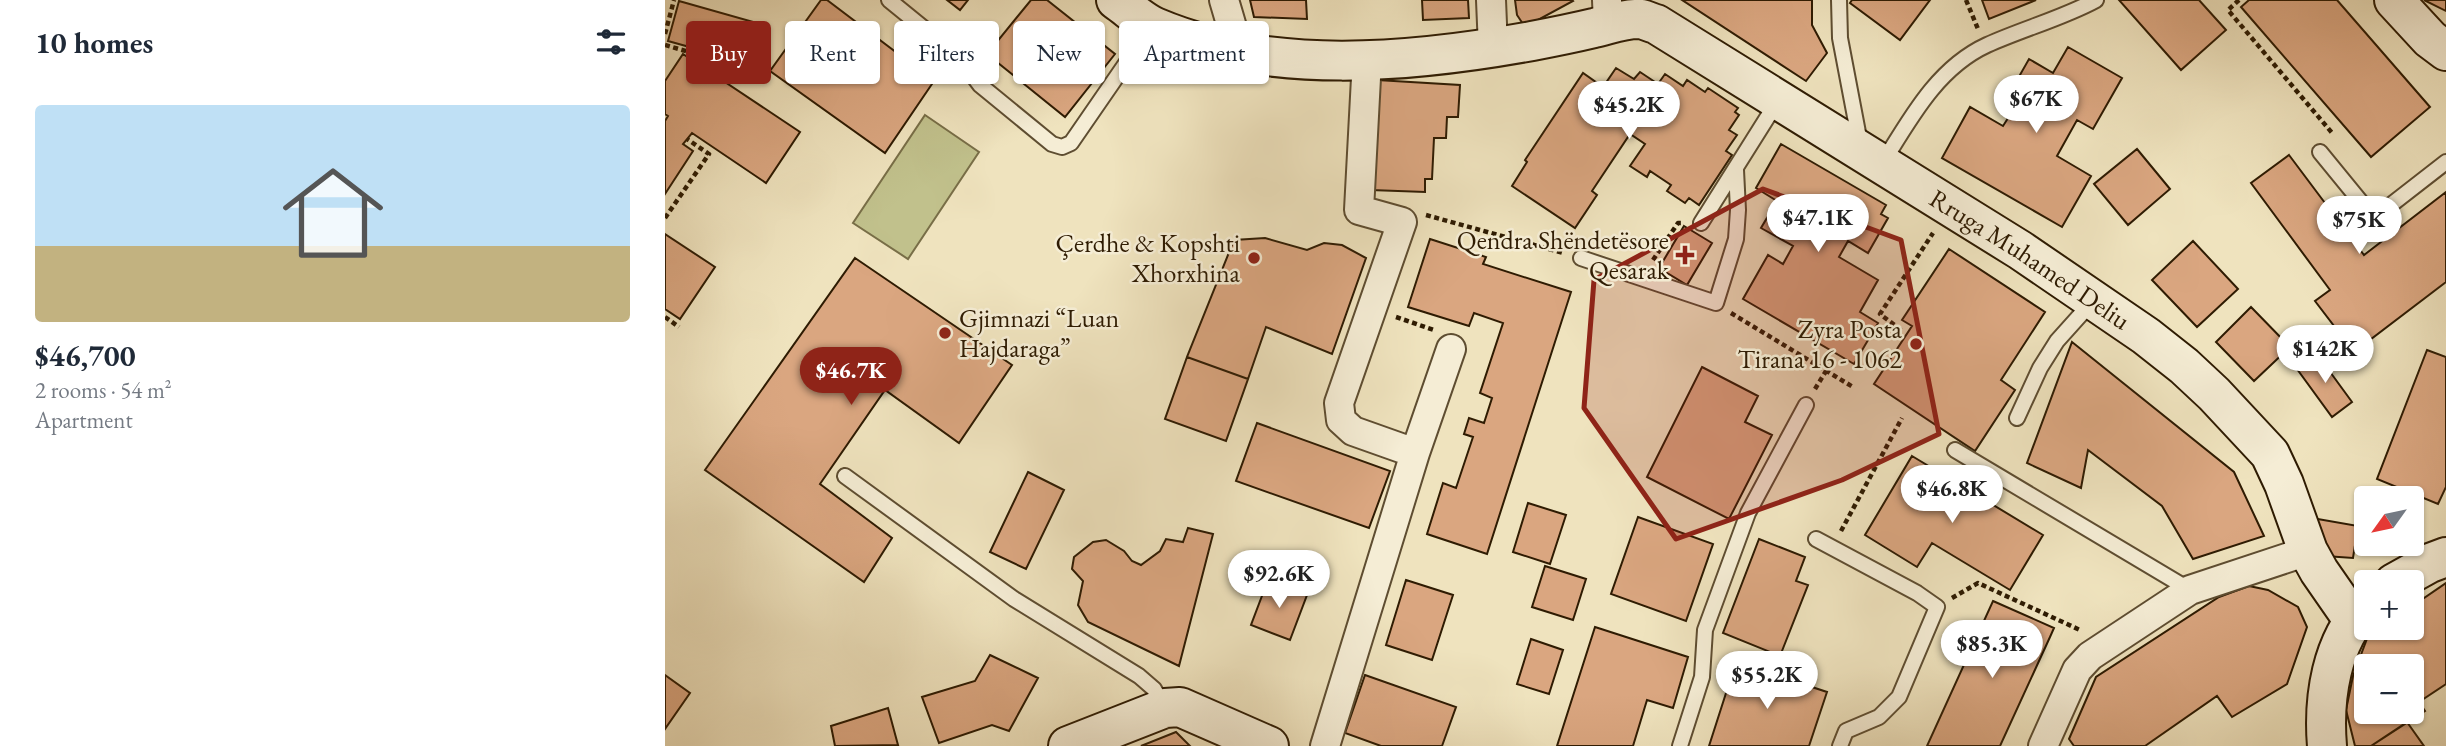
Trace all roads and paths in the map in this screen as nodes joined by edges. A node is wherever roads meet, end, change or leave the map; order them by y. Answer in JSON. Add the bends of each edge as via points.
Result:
{"nodes":[{"id":1,"x":674,"y":0,"type":"edge"},
{"id":2,"x":889,"y":0,"type":"edge"},
{"id":3,"x":1116,"y":0,"type":"edge"},
{"id":4,"x":1224,"y":0,"type":"edge"},
{"id":5,"x":1491,"y":0,"type":"edge"},
{"id":6,"x":1839,"y":0,"type":"edge"},
{"id":7,"x":1966,"y":0,"type":"edge"},
{"id":8,"x":2096,"y":0,"type":"edge"},
{"id":9,"x":2239,"y":0,"type":"edge"},
{"id":10,"x":2394,"y":0,"type":"edge"},
{"id":11,"x":1607,"y":12,"type":"edge"},
{"id":12,"x":1974,"y":20,"type":"dead end"},
{"id":13,"x":1145,"y":21,"type":"edge"},
{"id":14,"x":1230,"y":21,"type":"edge"},
{"id":15,"x":665,"y":34,"type":"edge"},
{"id":16,"x":665,"y":45,"type":"edge"},
{"id":17,"x":1493,"y":48,"type":"junction"},
{"id":18,"x":686,"y":51,"type":"edge"},
{"id":19,"x":2446,"y":51,"type":"edge"},
{"id":20,"x":1269,"y":56,"type":"edge"},
{"id":21,"x":1367,"y":59,"type":"junction"},
{"id":22,"x":1119,"y":74,"type":"edge"},
{"id":23,"x":1778,"y":101,"type":"junction"},
{"id":24,"x":687,"y":139,"type":"dead end"},
{"id":25,"x":2339,"y":141,"type":"dead end"},
{"id":26,"x":2320,"y":152,"type":"dead end"},
{"id":27,"x":1872,"y":158,"type":"junction"},
{"id":28,"x":2446,"y":162,"type":"edge"},
{"id":29,"x":1736,"y":170,"type":"junction"},
{"id":30,"x":1951,"y":206,"type":"junction"},
{"id":31,"x":665,"y":218,"type":"edge"},
{"id":32,"x":1402,"y":222,"type":"junction"},
{"id":33,"x":1701,"y":222,"type":"joint"},
{"id":34,"x":1581,"y":258,"type":"joint"},
{"id":35,"x":1641,"y":278,"type":"junction"},
{"id":36,"x":2093,"y":301,"type":"junction"},
{"id":37,"x":1716,"y":303,"type":"junction"},
{"id":38,"x":1388,"y":314,"type":"dead end"},
{"id":39,"x":665,"y":317,"type":"edge"},
{"id":40,"x":679,"y":327,"type":"dead end"},
{"id":41,"x":1902,"y":330,"type":"dead end"},
{"id":42,"x":1444,"y":340,"type":"joint"},
{"id":43,"x":1853,"y":387,"type":"dead end"},
{"id":44,"x":1806,"y":405,"type":"dead end"},
{"id":45,"x":1902,"y":418,"type":"dead end"},
{"id":46,"x":2017,"y":418,"type":"dead end"},
{"id":47,"x":1955,"y":450,"type":"dead end"},
{"id":48,"x":1415,"y":453,"type":"junction"},
{"id":49,"x":845,"y":476,"type":"dead end"},
{"id":50,"x":1840,"y":533,"type":"dead end"},
{"id":51,"x":1816,"y":539,"type":"dead end"},
{"id":52,"x":2308,"y":551,"type":"junction"},
{"id":53,"x":2446,"y":557,"type":"edge"},
{"id":54,"x":2417,"y":570,"type":"edge"},
{"id":55,"x":2190,"y":590,"type":"junction"},
{"id":56,"x":1954,"y":597,"type":"dead end"},
{"id":57,"x":2354,"y":607,"type":"edge"},
{"id":58,"x":2056,"y":618,"type":"dead end"},
{"id":59,"x":2354,"y":625,"type":"edge"},
{"id":60,"x":1165,"y":708,"type":"junction"},
{"id":61,"x":1068,"y":746,"type":"edge"},
{"id":62,"x":1269,"y":746,"type":"edge"},
{"id":63,"x":1325,"y":746,"type":"edge"},
{"id":64,"x":1680,"y":746,"type":"edge"},
{"id":65,"x":1840,"y":746,"type":"edge"},
{"id":66,"x":2043,"y":746,"type":"edge"},
{"id":67,"x":2327,"y":746,"type":"edge"}],
"edges":[{"from":1,"to":15,"type":"path"},
{"from":2,"to":22,"type":"lane","via":[[959,57],[981,85],[1052,144],[1062,147],[1071,143]]},
{"from":3,"to":13,"type":"street","name":"Rruga Muhamed Deliu"},
{"from":4,"to":14,"type":"street"},
{"from":5,"to":17,"type":"street"},
{"from":6,"to":27,"type":"lane","via":[[1840,38]]},
{"from":7,"to":12,"type":"path"},
{"from":8,"to":27,"type":"lane","via":[[1985,46],[1961,62]]},
{"from":9,"to":25,"type":"path","via":[[2228,10]]},
{"from":10,"to":19,"type":"street"},
{"from":11,"to":17,"type":"street","name":"Rruga Muhamed Deliu"},
{"from":11,"to":23,"type":"street","name":"Rruga Muhamed Deliu","via":[[1656,24]]},
{"from":16,"to":18,"type":"path"},
{"from":17,"to":21,"type":"street","name":"Rruga Muhamed Deliu"},
{"from":20,"to":21,"type":"street","name":"Rruga Muhamed Deliu"},
{"from":21,"to":32,"type":"street","via":[[1359,211]]},
{"from":23,"to":27,"type":"street","name":"Rruga Muhamed Deliu"},
{"from":23,"to":29,"type":"lane"},
{"from":24,"to":31,"type":"path","via":[[709,154]]},
{"from":26,"to":28,"type":"lane","via":[[2374,218]]},
{"from":27,"to":30,"type":"street","name":"Rruga Muhamed Deliu"},
{"from":29,"to":33,"type":"lane"},
{"from":29,"to":37,"type":"lane","via":[[1736,239]]},
{"from":30,"to":36,"type":"street","name":"Rruga Muhamed Deliu"},
{"from":30,"to":41,"type":"path","via":[[1880,314]]},
{"from":32,"to":34,"type":"path","via":[[1405,209]]},
{"from":32,"to":48,"type":"street","via":[[1339,403],[1341,420],[1353,432]]},
{"from":33,"to":35,"type":"path","via":[[1678,223]]},
{"from":34,"to":35,"type":"lane"},
{"from":35,"to":37,"type":"lane"},
{"from":36,"to":46,"type":"lane","via":[[2057,341]]},
{"from":36,"to":52,"type":"street","name":"Rruga Muhamed Deliu","via":[[2184,366],[2258,440],[2277,467]]},
{"from":37,"to":43,"type":"path"},
{"from":38,"to":42,"type":"path"},
{"from":39,"to":40,"type":"path"},
{"from":42,"to":48,"type":"street"},
{"from":44,"to":64,"type":"lane","via":[[1748,513],[1705,630],[1702,677]]},
{"from":45,"to":50,"type":"path"},
{"from":47,"to":55,"type":"lane"},
{"from":48,"to":63,"type":"street"},
{"from":49,"to":60,"type":"lane","via":[[1014,599],[1139,676]]},
{"from":51,"to":65,"type":"lane","via":[[1937,607],[1899,697],[1879,717],[1846,732]]},
{"from":52,"to":55,"type":"street"},
{"from":52,"to":57,"type":"street","name":"Rruga Muhamed Deliu","via":[[2319,571]]},
{"from":53,"to":54,"type":"street"},
{"from":55,"to":66,"type":"street","via":[[2090,656],[2077,670]]},
{"from":56,"to":58,"type":"path","via":[[1978,583]]},
{"from":59,"to":67,"type":"street","via":[[2335,662],[2327,696]]},
{"from":60,"to":61,"type":"street"},
{"from":60,"to":62,"type":"street","via":[[1180,707]]}]}
